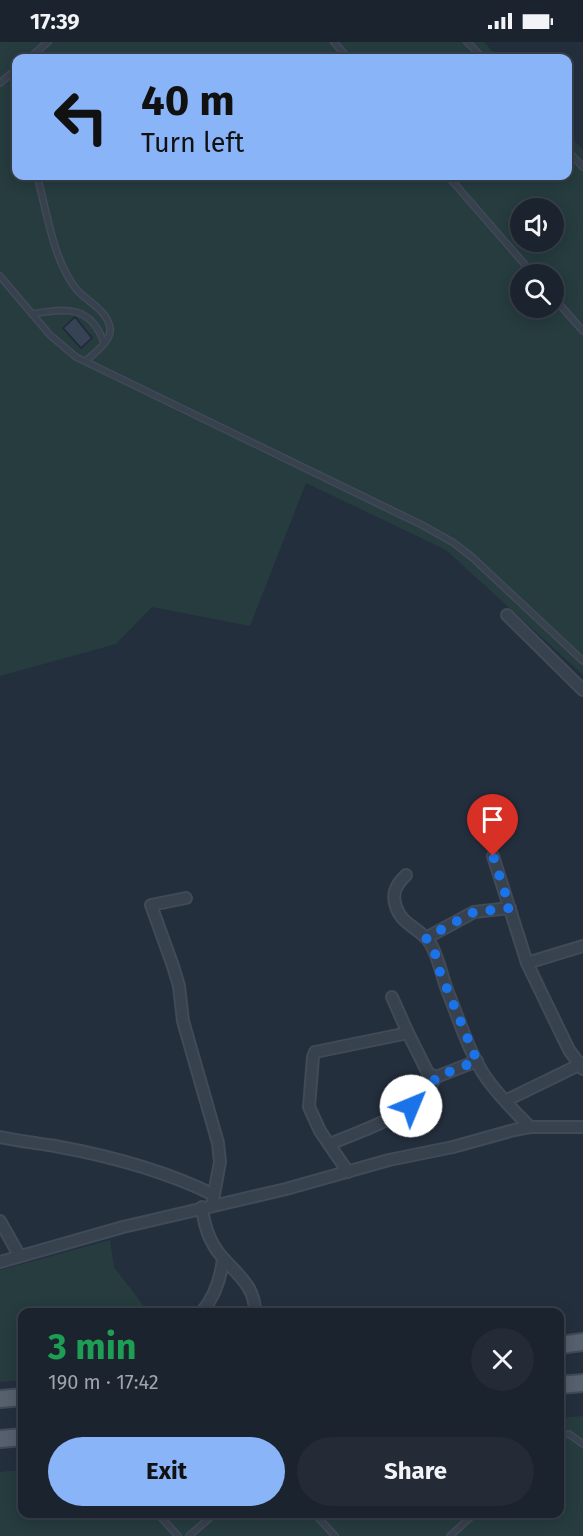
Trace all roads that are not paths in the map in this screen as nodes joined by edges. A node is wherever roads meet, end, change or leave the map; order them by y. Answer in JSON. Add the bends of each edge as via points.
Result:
{"nodes":[{"id":1,"x":48,"y":42,"type":"edge"},
{"id":2,"x":334,"y":42,"type":"edge"},
{"id":3,"x":467,"y":42,"type":"edge"},
{"id":4,"x":34,"y":54,"type":"edge"},
{"id":5,"x":344,"y":54,"type":"edge"},
{"id":6,"x":479,"y":54,"type":"edge"},
{"id":7,"x":12,"y":73,"type":"edge"},
{"id":8,"x":0,"y":83,"type":"edge"},
{"id":9,"x":572,"y":155,"type":"edge"},
{"id":10,"x":583,"y":167,"type":"edge"},
{"id":11,"x":38,"y":180,"type":"edge"},
{"id":12,"x":451,"y":180,"type":"edge"},
{"id":13,"x":524,"y":264,"type":"edge"},
{"id":14,"x":0,"y":276,"type":"edge"},
{"id":15,"x":564,"y":309,"type":"edge"},
{"id":16,"x":32,"y":314,"type":"junction"},
{"id":17,"x":583,"y":331,"type":"edge"},
{"id":18,"x":104,"y":344,"type":"junction"},
{"id":19,"x":86,"y":362,"type":"junction"},
{"id":20,"x":507,"y":615,"type":"dead end"},
{"id":21,"x":583,"y":661,"type":"edge"},
{"id":22,"x":583,"y":690,"type":"edge"},
{"id":23,"x":493,"y":856,"type":"dead end"},
{"id":24,"x":406,"y":875,"type":"dead end"},
{"id":25,"x":186,"y":898,"type":"dead end"},
{"id":26,"x":510,"y":908,"type":"junction"},
{"id":27,"x":426,"y":938,"type":"junction"},
{"id":28,"x":583,"y":946,"type":"edge"},
{"id":29,"x":527,"y":963,"type":"junction"},
{"id":30,"x":392,"y":998,"type":"dead end"},
{"id":31,"x":408,"y":1033,"type":"junction"},
{"id":32,"x":477,"y":1061,"type":"junction"},
{"id":33,"x":582,"y":1066,"type":"edge"},
{"id":34,"x":436,"y":1077,"type":"junction"},
{"id":35,"x":505,"y":1101,"type":"junction"},
{"id":36,"x":530,"y":1127,"type":"junction"},
{"id":37,"x":583,"y":1127,"type":"edge"},
{"id":38,"x":0,"y":1137,"type":"edge"},
{"id":39,"x":330,"y":1144,"type":"junction"},
{"id":40,"x":348,"y":1172,"type":"junction"},
{"id":41,"x":209,"y":1202,"type":"junction"},
{"id":42,"x":0,"y":1221,"type":"edge"},
{"id":43,"x":19,"y":1255,"type":"junction"},
{"id":44,"x":223,"y":1258,"type":"junction"},
{"id":45,"x":0,"y":1262,"type":"edge"},
{"id":46,"x":205,"y":1308,"type":"edge"},
{"id":47,"x":254,"y":1308,"type":"edge"},
{"id":48,"x":583,"y":1342,"type":"edge"},
{"id":49,"x":564,"y":1344,"type":"edge"},
{"id":50,"x":583,"y":1383,"type":"edge"},
{"id":51,"x":564,"y":1385,"type":"edge"},
{"id":52,"x":18,"y":1397,"type":"edge"},
{"id":53,"x":0,"y":1399,"type":"edge"},
{"id":54,"x":564,"y":1433,"type":"edge"},
{"id":55,"x":18,"y":1437,"type":"edge"},
{"id":56,"x":0,"y":1439,"type":"edge"},
{"id":57,"x":583,"y":1444,"type":"edge"},
{"id":58,"x":162,"y":1518,"type":"edge"},
{"id":59,"x":209,"y":1518,"type":"edge"},
{"id":60,"x":319,"y":1518,"type":"edge"},
{"id":61,"x":470,"y":1518,"type":"edge"},
{"id":62,"x":178,"y":1536,"type":"edge"},
{"id":63,"x":189,"y":1536,"type":"edge"},
{"id":64,"x":335,"y":1536,"type":"edge"},
{"id":65,"x":450,"y":1536,"type":"edge"}],
"edges":[{"from":1,"to":4,"type":"lane"},
{"from":2,"to":5,"type":"lane"},
{"from":3,"to":6,"type":"lane"},
{"from":7,"to":8,"type":"lane"},
{"from":9,"to":10,"type":"lane"},
{"from":11,"to":18,"type":"lane","via":[[60,259],[77,290],[108,321],[110,333]]},
{"from":12,"to":13,"type":"lane"},
{"from":14,"to":16,"type":"lane"},
{"from":15,"to":17,"type":"lane"},
{"from":16,"to":18,"type":"lane","via":[[65,310],[82,314],[96,326]]},
{"from":16,"to":19,"type":"lane","via":[[64,348]]},
{"from":18,"to":19,"type":"lane"},
{"from":19,"to":21,"type":"lane","via":[[443,536],[473,558]]},
{"from":20,"to":22,"type":"street"},
{"from":23,"to":26,"type":"street"},
{"from":24,"to":27,"type":"street","via":[[393,895],[396,906],[410,927]]},
{"from":25,"to":41,"type":"street","via":[[151,905],[179,986],[183,1021],[218,1143],[220,1162]]},
{"from":26,"to":27,"type":"street","via":[[474,912]]},
{"from":26,"to":29,"type":"street"},
{"from":27,"to":32,"type":"street"},
{"from":28,"to":29,"type":"street"},
{"from":29,"to":33,"type":"street","via":[[555,1023]]},
{"from":30,"to":31,"type":"street"},
{"from":31,"to":34,"type":"street","via":[[428,1073]]},
{"from":31,"to":39,"type":"street","via":[[315,1052],[309,1107]]},
{"from":32,"to":34,"type":"street"},
{"from":32,"to":35,"type":"street"},
{"from":33,"to":35,"type":"street"},
{"from":34,"to":39,"type":"street","via":[[428,1093],[411,1106]]},
{"from":35,"to":36,"type":"street"},
{"from":36,"to":37,"type":"street"},
{"from":36,"to":40,"type":"street"},
{"from":38,"to":41,"type":"street","via":[[161,1172],[183,1179]]},
{"from":39,"to":40,"type":"street"},
{"from":40,"to":41,"type":"street","via":[[286,1189]]},
{"from":41,"to":43,"type":"street"},
{"from":41,"to":44,"type":"street","via":[[204,1222]]},
{"from":42,"to":43,"type":"street"},
{"from":43,"to":45,"type":"street"},
{"from":44,"to":46,"type":"street","via":[[218,1286]]},
{"from":44,"to":47,"type":"street","via":[[252,1291]]},
{"from":48,"to":49,"type":"main road"},
{"from":50,"to":51,"type":"main road"},
{"from":52,"to":53,"type":"main road"},
{"from":54,"to":57,"type":"lane"},
{"from":55,"to":56,"type":"main road"},
{"from":58,"to":62,"type":"lane"},
{"from":59,"to":63,"type":"lane"},
{"from":60,"to":64,"type":"lane"},
{"from":61,"to":65,"type":"lane"}]}
